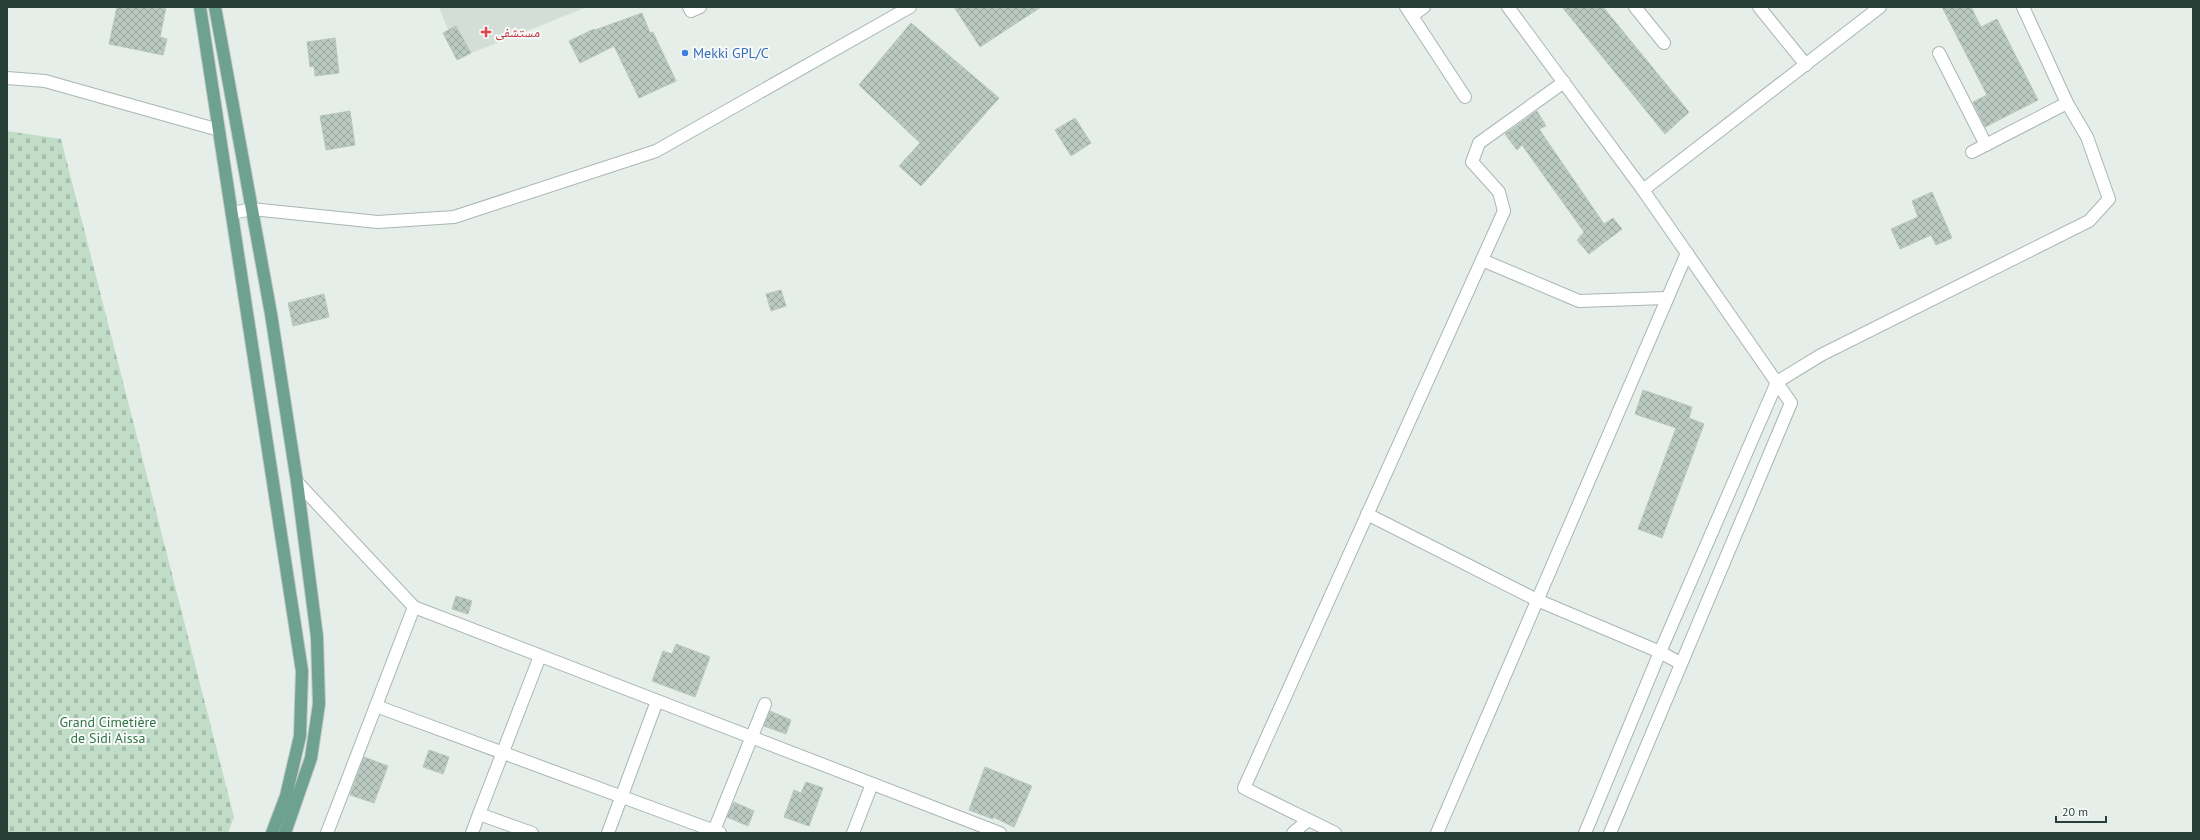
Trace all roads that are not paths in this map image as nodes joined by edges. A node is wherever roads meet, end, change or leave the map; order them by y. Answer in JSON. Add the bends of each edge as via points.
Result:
{"nodes":[{"id":1,"x":200,"y":7,"type":"edge"},
{"id":2,"x":215,"y":7,"type":"edge"},
{"id":3,"x":689,"y":7,"type":"edge"},
{"id":4,"x":700,"y":7,"type":"edge"},
{"id":5,"x":910,"y":7,"type":"edge"},
{"id":6,"x":1424,"y":7,"type":"edge"},
{"id":7,"x":1508,"y":7,"type":"edge"},
{"id":8,"x":1635,"y":7,"type":"edge"},
{"id":9,"x":1759,"y":7,"type":"edge"},
{"id":10,"x":1880,"y":7,"type":"edge"},
{"id":11,"x":2023,"y":7,"type":"edge"},
{"id":12,"x":1409,"y":11,"type":"edge"},
{"id":13,"x":1664,"y":43,"type":"dead end"},
{"id":14,"x":1939,"y":53,"type":"dead end"},
{"id":15,"x":1806,"y":65,"type":"junction"},
{"id":16,"x":7,"y":78,"type":"edge"},
{"id":17,"x":1564,"y":82,"type":"junction"},
{"id":18,"x":1465,"y":97,"type":"dead end"},
{"id":19,"x":2066,"y":103,"type":"junction"},
{"id":20,"x":219,"y":130,"type":"junction"},
{"id":21,"x":1986,"y":145,"type":"junction"},
{"id":22,"x":1972,"y":152,"type":"dead end"},
{"id":23,"x":1643,"y":190,"type":"junction"},
{"id":24,"x":252,"y":209,"type":"junction"},
{"id":25,"x":232,"y":212,"type":"junction"},
{"id":26,"x":1686,"y":253,"type":"junction"},
{"id":27,"x":1482,"y":260,"type":"junction"},
{"id":28,"x":1666,"y":298,"type":"junction"},
{"id":29,"x":1777,"y":382,"type":"junction"},
{"id":30,"x":297,"y":482,"type":"junction"},
{"id":31,"x":1367,"y":514,"type":"junction"},
{"id":32,"x":1537,"y":600,"type":"junction"},
{"id":33,"x":414,"y":607,"type":"junction"},
{"id":34,"x":1660,"y":652,"type":"junction"},
{"id":35,"x":540,"y":656,"type":"junction"},
{"id":36,"x":1680,"y":663,"type":"junction"},
{"id":37,"x":657,"y":701,"type":"junction"},
{"id":38,"x":765,"y":704,"type":"dead end"},
{"id":39,"x":376,"y":706,"type":"junction"},
{"id":40,"x":752,"y":738,"type":"junction"},
{"id":41,"x":503,"y":753,"type":"junction"},
{"id":42,"x":872,"y":784,"type":"junction"},
{"id":43,"x":622,"y":797,"type":"junction"},
{"id":44,"x":479,"y":814,"type":"junction"},
{"id":45,"x":1307,"y":821,"type":"junction"},
{"id":46,"x":984,"y":830,"type":"edge"},
{"id":47,"x":716,"y":832,"type":"edge"},
{"id":48,"x":272,"y":833,"type":"edge"},
{"id":49,"x":285,"y":833,"type":"edge"},
{"id":50,"x":327,"y":833,"type":"edge"},
{"id":51,"x":472,"y":833,"type":"edge"},
{"id":52,"x":532,"y":833,"type":"edge"},
{"id":53,"x":608,"y":833,"type":"edge"},
{"id":54,"x":853,"y":833,"type":"edge"},
{"id":55,"x":1000,"y":833,"type":"edge"},
{"id":56,"x":1293,"y":833,"type":"edge"},
{"id":57,"x":1335,"y":833,"type":"edge"},
{"id":58,"x":1437,"y":833,"type":"edge"},
{"id":59,"x":1585,"y":833,"type":"edge"},
{"id":60,"x":1610,"y":833,"type":"edge"}],
"edges":[{"from":1,"to":20,"type":"main road"},
{"from":2,"to":24,"type":"main road"},
{"from":3,"to":4,"type":"street","via":[[691,11]]},
{"from":5,"to":24,"type":"street","via":[[656,151],[454,216],[378,222]]},
{"from":6,"to":12,"type":"street"},
{"from":7,"to":17,"type":"street"},
{"from":8,"to":13,"type":"street"},
{"from":9,"to":15,"type":"street"},
{"from":10,"to":15,"type":"street"},
{"from":11,"to":19,"type":"street"},
{"from":12,"to":18,"type":"street"},
{"from":14,"to":21,"type":"street"},
{"from":15,"to":23,"type":"street"},
{"from":16,"to":20,"type":"street","via":[[45,81]]},
{"from":17,"to":23,"type":"street"},
{"from":17,"to":27,"type":"street","via":[[1478,143],[1472,162],[1499,192],[1504,212]]},
{"from":19,"to":21,"type":"street"},
{"from":19,"to":29,"type":"street","via":[[2088,138],[2109,199],[2089,221],[1821,356]]},
{"from":20,"to":25,"type":"main road"},
{"from":21,"to":22,"type":"street"},
{"from":23,"to":26,"type":"street"},
{"from":24,"to":25,"type":"street"},
{"from":24,"to":30,"type":"main road"},
{"from":25,"to":48,"type":"main road","via":[[302,671],[300,736],[286,796]]},
{"from":26,"to":28,"type":"street"},
{"from":26,"to":29,"type":"street"},
{"from":27,"to":28,"type":"street","via":[[1579,301]]},
{"from":27,"to":31,"type":"street"},
{"from":28,"to":32,"type":"street"},
{"from":29,"to":34,"type":"street"},
{"from":29,"to":36,"type":"street","via":[[1791,403]]},
{"from":30,"to":33,"type":"street"},
{"from":30,"to":49,"type":"main road","via":[[317,637],[319,704],[311,758]]},
{"from":31,"to":32,"type":"street"},
{"from":31,"to":45,"type":"street","via":[[1244,788]]},
{"from":32,"to":34,"type":"street"},
{"from":32,"to":58,"type":"street"},
{"from":33,"to":35,"type":"street"},
{"from":33,"to":39,"type":"street"},
{"from":34,"to":36,"type":"street"},
{"from":34,"to":59,"type":"street"},
{"from":35,"to":37,"type":"street"},
{"from":35,"to":41,"type":"street"},
{"from":36,"to":60,"type":"street"},
{"from":37,"to":40,"type":"street"},
{"from":37,"to":43,"type":"street"},
{"from":38,"to":40,"type":"street"},
{"from":39,"to":41,"type":"street"},
{"from":39,"to":50,"type":"street"},
{"from":40,"to":42,"type":"street"},
{"from":40,"to":47,"type":"street"},
{"from":41,"to":43,"type":"street"},
{"from":41,"to":44,"type":"street"},
{"from":42,"to":46,"type":"street"},
{"from":42,"to":54,"type":"street"},
{"from":43,"to":47,"type":"street"},
{"from":43,"to":53,"type":"street"},
{"from":44,"to":51,"type":"street"},
{"from":44,"to":52,"type":"street"},
{"from":45,"to":56,"type":"street"},
{"from":45,"to":57,"type":"street"},
{"from":46,"to":55,"type":"street"}]}
